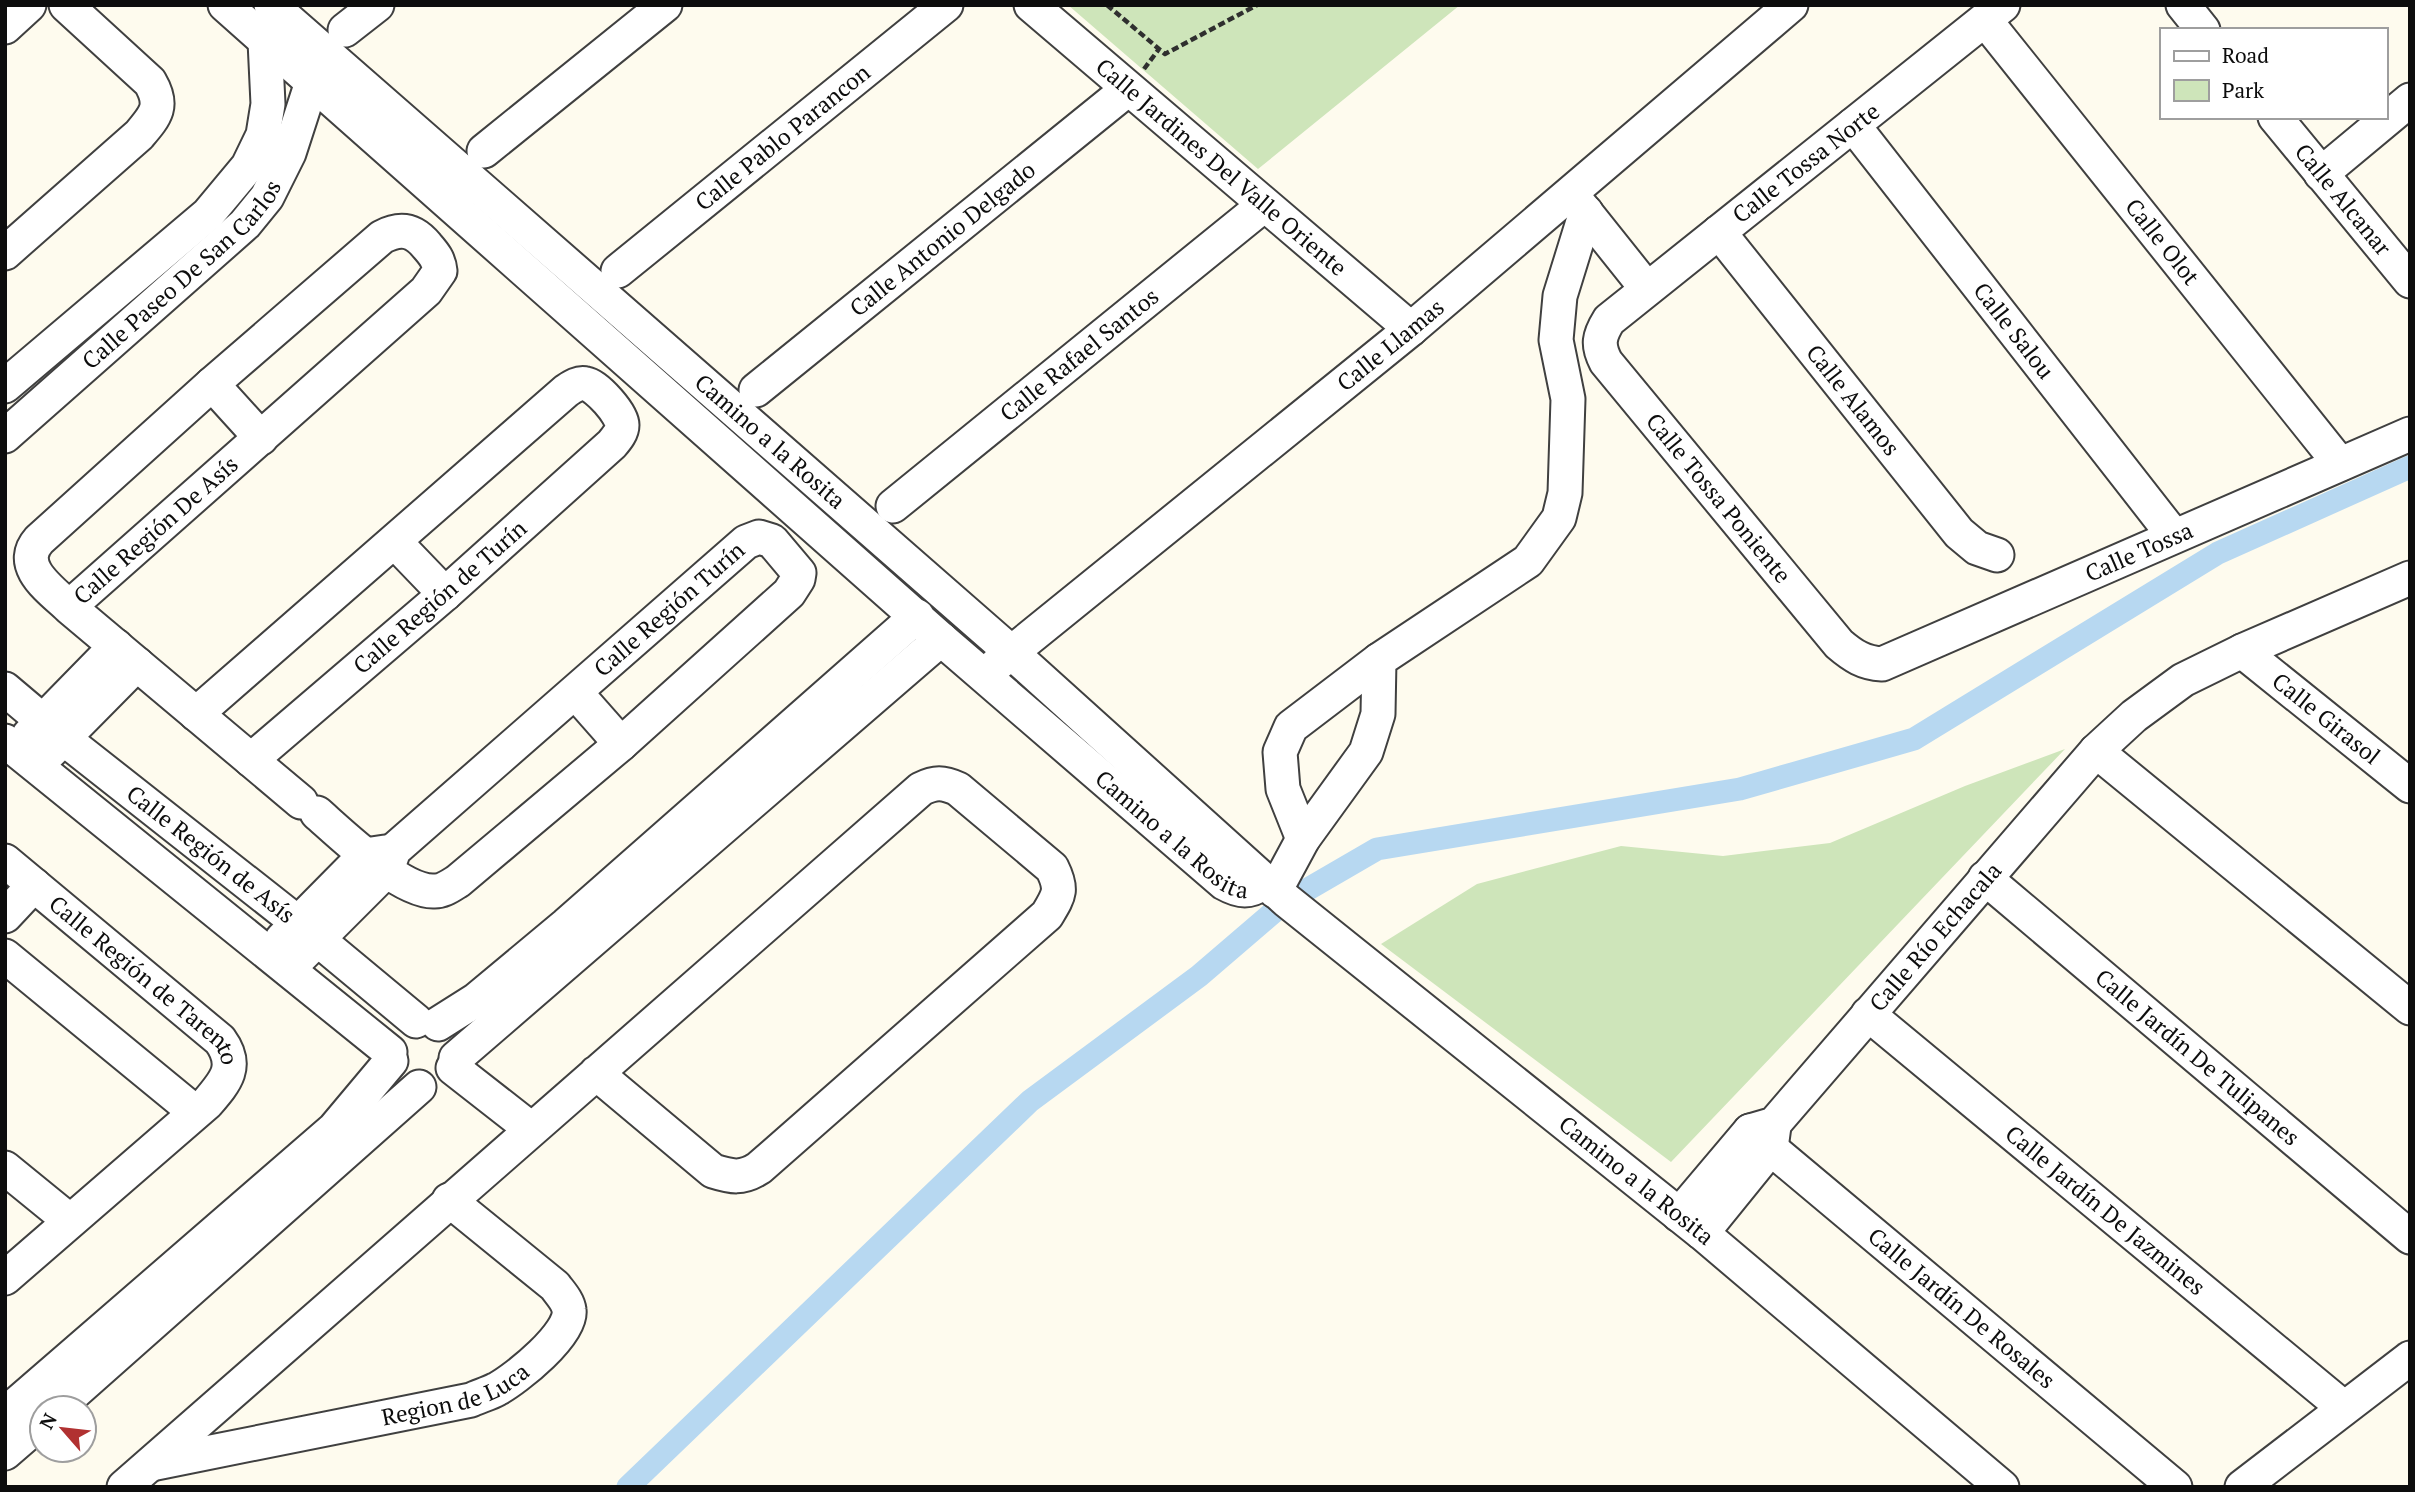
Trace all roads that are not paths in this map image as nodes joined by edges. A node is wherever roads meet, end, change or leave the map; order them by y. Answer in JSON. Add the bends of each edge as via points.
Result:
{"nodes":[{"id":1,"x":29,"y":5,"type":"edge"},
{"id":2,"x":66,"y":5,"type":"edge"},
{"id":3,"x":225,"y":5,"type":"edge"},
{"id":4,"x":271,"y":5,"type":"edge"},
{"id":5,"x":377,"y":5,"type":"edge"},
{"id":6,"x":665,"y":5,"type":"edge"},
{"id":7,"x":946,"y":5,"type":"edge"},
{"id":8,"x":1031,"y":5,"type":"edge"},
{"id":9,"x":2183,"y":5,"type":"edge"},
{"id":10,"x":1780,"y":8,"type":"edge"},
{"id":11,"x":1994,"y":12,"type":"edge"},
{"id":12,"x":5,"y":27,"type":"edge"},
{"id":13,"x":2201,"y":28,"type":"edge"},
{"id":14,"x":345,"y":30,"type":"dead end"},
{"id":15,"x":265,"y":41,"type":"junction"},
{"id":16,"x":312,"y":82,"type":"junction"},
{"id":17,"x":1128,"y":89,"type":"junction"},
{"id":18,"x":2410,"y":100,"type":"edge"},
{"id":19,"x":2277,"y":119,"type":"edge"},
{"id":20,"x":1853,"y":125,"type":"junction"},
{"id":21,"x":484,"y":151,"type":"dead end"},
{"id":22,"x":2321,"y":174,"type":"junction"},
{"id":23,"x":1578,"y":203,"type":"junction"},
{"id":24,"x":1264,"y":205,"type":"junction"},
{"id":25,"x":1719,"y":232,"type":"junction"},
{"id":26,"x":5,"y":253,"type":"edge"},
{"id":27,"x":618,"y":271,"type":"dead end"},
{"id":28,"x":2410,"y":281,"type":"edge"},
{"id":29,"x":1647,"y":289,"type":"junction"},
{"id":30,"x":1609,"y":320,"type":"joint"},
{"id":31,"x":1411,"y":329,"type":"junction"},
{"id":32,"x":212,"y":384,"type":"junction"},
{"id":33,"x":5,"y":386,"type":"edge"},
{"id":34,"x":756,"y":390,"type":"dead end"},
{"id":35,"x":2410,"y":434,"type":"edge"},
{"id":36,"x":5,"y":436,"type":"edge"},
{"id":37,"x":261,"y":438,"type":"junction"},
{"id":38,"x":2340,"y":464,"type":"junction"},
{"id":39,"x":893,"y":506,"type":"dead end"},
{"id":40,"x":2174,"y":536,"type":"junction"},
{"id":41,"x":395,"y":542,"type":"junction"},
{"id":42,"x":1997,"y":555,"type":"dead end"},
{"id":43,"x":2410,"y":578,"type":"edge"},
{"id":44,"x":445,"y":594,"type":"junction"},
{"id":45,"x":69,"y":607,"type":"junction"},
{"id":46,"x":917,"y":616,"type":"junction"},
{"id":47,"x":941,"y":639,"type":"junction"},
{"id":48,"x":2242,"y":651,"type":"junction"},
{"id":49,"x":1012,"y":653,"type":"junction"},
{"id":50,"x":126,"y":655,"type":"junction"},
{"id":51,"x":1379,"y":660,"type":"junction"},
{"id":52,"x":1867,"y":663,"type":"joint"},
{"id":53,"x":983,"y":675,"type":"junction"},
{"id":54,"x":5,"y":689,"type":"edge"},
{"id":55,"x":576,"y":693,"type":"junction"},
{"id":56,"x":196,"y":714,"type":"junction"},
{"id":57,"x":53,"y":729,"type":"junction"},
{"id":58,"x":621,"y":744,"type":"junction"},
{"id":59,"x":2096,"y":751,"type":"junction"},
{"id":60,"x":18,"y":753,"type":"edge"},
{"id":61,"x":251,"y":760,"type":"junction"},
{"id":62,"x":2410,"y":786,"type":"edge"},
{"id":63,"x":1303,"y":839,"type":"junction"},
{"id":64,"x":684,"y":841,"type":"junction"},
{"id":65,"x":382,"y":858,"type":"junction"},
{"id":66,"x":5,"y":861,"type":"edge"},
{"id":67,"x":1985,"y":878,"type":"junction"},
{"id":68,"x":34,"y":885,"type":"junction"},
{"id":69,"x":1275,"y":891,"type":"junction"},
{"id":70,"x":434,"y":892,"type":"joint"},
{"id":71,"x":5,"y":916,"type":"edge"},
{"id":72,"x":308,"y":931,"type":"junction"},
{"id":73,"x":5,"y":956,"type":"edge"},
{"id":74,"x":278,"y":961,"type":"junction"},
{"id":75,"x":2410,"y":1008,"type":"edge"},
{"id":76,"x":1868,"y":1014,"type":"junction"},
{"id":77,"x":427,"y":1023,"type":"junction"},
{"id":78,"x":391,"y":1056,"type":"junction"},
{"id":79,"x":596,"y":1073,"type":"junction"},
{"id":80,"x":442,"y":1074,"type":"junction"},
{"id":81,"x":195,"y":1112,"type":"junction"},
{"id":82,"x":1765,"y":1134,"type":"junction"},
{"id":83,"x":521,"y":1137,"type":"junction"},
{"id":84,"x":5,"y":1168,"type":"edge"},
{"id":85,"x":449,"y":1200,"type":"junction"},
{"id":86,"x":71,"y":1221,"type":"junction"},
{"id":87,"x":1690,"y":1224,"type":"junction"},
{"id":88,"x":2410,"y":1237,"type":"edge"},
{"id":89,"x":8,"y":1271,"type":"edge"},
{"id":90,"x":113,"y":1339,"type":"junction"},
{"id":91,"x":2410,"y":1358,"type":"edge"},
{"id":92,"x":68,"y":1394,"type":"edge"},
{"id":93,"x":2344,"y":1408,"type":"junction"},
{"id":94,"x":5,"y":1414,"type":"edge"},
{"id":95,"x":28,"y":1433,"type":"edge"},
{"id":96,"x":5,"y":1453,"type":"edge"},
{"id":97,"x":149,"y":1465,"type":"junction"},
{"id":98,"x":124,"y":1487,"type":"edge"},
{"id":99,"x":2002,"y":1487,"type":"edge"},
{"id":100,"x":2175,"y":1487,"type":"edge"},
{"id":101,"x":2242,"y":1487,"type":"edge"}],
"edges":[{"from":1,"to":12,"type":"street"},
{"from":2,"to":26,"type":"street","via":[[150,82],[158,108],[139,135]]},
{"from":3,"to":15,"type":"street"},
{"from":4,"to":49,"type":"street","name":"Camino a la Rosita"},
{"from":5,"to":14,"type":"street"},
{"from":6,"to":21,"type":"street"},
{"from":7,"to":27,"type":"street","name":"Calle Pablo Parancon"},
{"from":8,"to":17,"type":"street","name":"Calle Jardines Del Valle Oriente"},
{"from":9,"to":13,"type":"street"},
{"from":10,"to":23,"type":"street","name":"Calle Llamas"},
{"from":11,"to":20,"type":"street","name":"Calle Tossa Norte"},
{"from":11,"to":38,"type":"street","name":"Calle Olot"},
{"from":15,"to":16,"type":"street","name":"Camino a la Rosita"},
{"from":15,"to":33,"type":"street","name":"Calle Paseo De San Carlos","via":[[268,104],[263,135],[248,166],[208,214]]},
{"from":16,"to":36,"type":"street","name":"Calle Paseo De San Carlos","via":[[289,153],[267,197],[245,224]]},
{"from":16,"to":46,"type":"street","name":"Camino a la Rosita"},
{"from":17,"to":24,"type":"street","name":"Calle Jardines Del Valle Oriente"},
{"from":17,"to":34,"type":"street","name":"Calle Antonio Delgado"},
{"from":18,"to":22,"type":"street"},
{"from":19,"to":22,"type":"street","name":"Calle Alcanar"},
{"from":20,"to":25,"type":"street","name":"Calle Tossa Norte"},
{"from":20,"to":40,"type":"street","name":"Calle Salou"},
{"from":22,"to":28,"type":"street","name":"Calle Alcanar"},
{"from":23,"to":29,"type":"street"},
{"from":23,"to":31,"type":"street","name":"Calle Llamas"},
{"from":23,"to":51,"type":"street","via":[[1556,340],[1568,399],[1565,493],[1559,518],[1528,561]]},
{"from":24,"to":31,"type":"street","name":"Calle Jardines Del Valle Oriente"},
{"from":24,"to":39,"type":"street","name":"Calle Rafael Santos"},
{"from":25,"to":29,"type":"street","name":"Calle Tossa Norte"},
{"from":25,"to":42,"type":"street","name":"Calle Alamos","via":[[1959,533],[1977,548]]},
{"from":29,"to":30,"type":"street","name":"Calle Tossa Norte"},
{"from":30,"to":52,"type":"street","name":"Calle Tossa Poniente","via":[[1600,334],[1606,362],[1839,644]]},
{"from":31,"to":49,"type":"street","name":"Calle Llamas"},
{"from":32,"to":37,"type":"street"},
{"from":32,"to":37,"type":"street","name":"Calle Región De Asís","via":[[382,237],[401,230],[419,236],[439,261],[435,280]]},
{"from":32,"to":45,"type":"street","name":"Calle Región De Asís","via":[[32,547],[32,569]]},
{"from":35,"to":38,"type":"street","name":"Calle Tossa"},
{"from":37,"to":45,"type":"street","name":"Calle Región De Asís"},
{"from":38,"to":40,"type":"street","name":"Calle Tossa"},
{"from":40,"to":52,"type":"street","name":"Calle Tossa","via":[[1882,663]]},
{"from":41,"to":44,"type":"street"},
{"from":41,"to":44,"type":"street","name":"Calle Región de Turín","via":[[566,391],[587,384],[598,391],[622,421],[612,444]]},
{"from":41,"to":56,"type":"street"},
{"from":43,"to":48,"type":"street","name":"Calle Río Echacala"},
{"from":44,"to":61,"type":"street","name":"Calle Región de Turín"},
{"from":45,"to":50,"type":"street","name":"Calle Región de Asís"},
{"from":46,"to":47,"type":"street","name":"Camino a la Rosita"},
{"from":46,"to":64,"type":"street"},
{"from":47,"to":53,"type":"street","name":"Camino a la Rosita"},
{"from":47,"to":64,"type":"street"},
{"from":48,"to":59,"type":"street","name":"Calle Río Echacala","via":[[2183,680]]},
{"from":48,"to":62,"type":"street","name":"Calle Girasol"},
{"from":49,"to":53,"type":"street","name":"Calle Llamas"},
{"from":49,"to":69,"type":"street","name":"Camino a la Rosita"},
{"from":50,"to":56,"type":"street","name":"Calle Región de Asís"},
{"from":50,"to":57,"type":"street"},
{"from":51,"to":63,"type":"street","via":[[1378,714],[1366,752]]},
{"from":51,"to":63,"type":"street","via":[[1292,727],[1280,752],[1283,789]]},
{"from":53,"to":69,"type":"street","name":"Camino a la Rosita","via":[[1224,883],[1245,891]]},
{"from":54,"to":57,"type":"street","name":"Calle Región de Asís"},
{"from":55,"to":58,"type":"street"},
{"from":55,"to":58,"type":"street","name":"Calle Región Turín","via":[[752,538],[772,541],[795,566],[798,579],[789,593]]},
{"from":55,"to":65,"type":"street","name":"Calle Región Turín"},
{"from":56,"to":61,"type":"street","name":"Calle Región de Asís"},
{"from":57,"to":60,"type":"street"},
{"from":57,"to":72,"type":"street","name":"Calle Región de Asís"},
{"from":58,"to":70,"type":"street","name":"Calle Región Turín","via":[[458,881]]},
{"from":59,"to":67,"type":"street","name":"Calle Río Echacala"},
{"from":59,"to":75,"type":"street"},
{"from":60,"to":74,"type":"street","name":"Calle Región de Asís"},
{"from":61,"to":65,"type":"street","name":"Calle Región de Asís","via":[[309,808]]},
{"from":63,"to":69,"type":"street"},
{"from":64,"to":77,"type":"street","via":[[556,934],[476,1000]]},
{"from":64,"to":80,"type":"street"},
{"from":65,"to":70,"type":"street","name":"Calle Región de Asís","via":[[411,885]]},
{"from":65,"to":72,"type":"street","name":"Calle Región Turín"},
{"from":66,"to":68,"type":"street","name":"Calle Región de Tarento"},
{"from":67,"to":76,"type":"street","name":"Calle Río Echacala"},
{"from":67,"to":88,"type":"street","name":"Calle Jardín De Tulipanes"},
{"from":68,"to":71,"type":"street"},
{"from":68,"to":81,"type":"street","name":"Calle Región de Tarento","via":[[220,1040],[231,1062],[227,1076]]},
{"from":69,"to":87,"type":"street","name":"Camino a la Rosita"},
{"from":72,"to":74,"type":"street","name":"Calle Región Turín"},
{"from":72,"to":77,"type":"street","name":"Calle Región de Asís"},
{"from":73,"to":81,"type":"street"},
{"from":74,"to":78,"type":"street","name":"Calle Región de Asís"},
{"from":76,"to":82,"type":"street","name":"Calle Río Echacala"},
{"from":76,"to":93,"type":"street","name":"Calle Jardín De Jazmines"},
{"from":77,"to":78,"type":"street","via":[[403,1027],[394,1038]]},
{"from":77,"to":80,"type":"street","via":[[448,1032],[454,1044]]},
{"from":78,"to":80,"type":"street","via":[[401,1078]]},
{"from":78,"to":90,"type":"street","via":[[334,1129]]},
{"from":79,"to":79,"type":"street","name":"Region de Luca","via":[[713,1171],[733,1178],[746,1176],[1047,915],[1058,898],[1060,884],[1052,868],[958,789],[935,782],[921,789]]},
{"from":79,"to":83,"type":"street","name":"Region de Luca"},
{"from":80,"to":83,"type":"street"},
{"from":80,"to":90,"type":"street"},
{"from":81,"to":86,"type":"street","name":"Calle Región de Tarento"},
{"from":82,"to":87,"type":"street","name":"Calle Río Echacala"},
{"from":82,"to":100,"type":"street","name":"Calle Jardín De Rosales"},
{"from":83,"to":85,"type":"street","name":"Region de Luca"},
{"from":84,"to":86,"type":"street"},
{"from":85,"to":97,"type":"street","name":"Region de Luca"},
{"from":85,"to":97,"type":"street","name":"Region de Luca","via":[[555,1286],[570,1312],[555,1340],[517,1376],[471,1400]]},
{"from":86,"to":89,"type":"street","name":"Calle Región de Tarento"},
{"from":87,"to":99,"type":"street","name":"Camino a la Rosita"},
{"from":90,"to":92,"type":"street"},
{"from":90,"to":94,"type":"street"},
{"from":91,"to":93,"type":"street"},
{"from":93,"to":101,"type":"street"},
{"from":95,"to":96,"type":"street"},
{"from":97,"to":98,"type":"street","name":"Region de Luca"}]}
